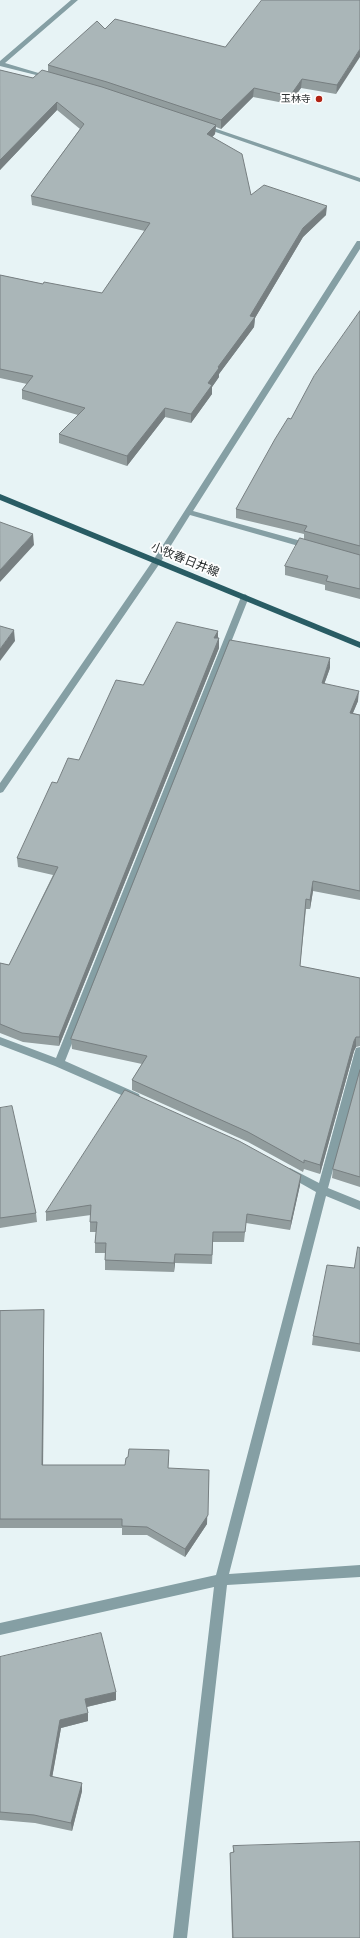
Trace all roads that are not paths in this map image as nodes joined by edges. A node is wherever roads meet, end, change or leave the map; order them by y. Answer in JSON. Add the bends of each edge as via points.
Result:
{"nodes":[{"id":1,"x":75,"y":0,"type":"edge"},
{"id":2,"x":0,"y":64,"type":"edge"},
{"id":3,"x":60,"y":81,"type":"edge"},
{"id":4,"x":194,"y":123,"type":"edge"},
{"id":5,"x":360,"y":180,"type":"edge"},
{"id":6,"x":360,"y":242,"type":"edge"},
{"id":7,"x":0,"y":497,"type":"edge"},
{"id":8,"x":188,"y":512,"type":"junction"},
{"id":9,"x":315,"y":548,"type":"edge"},
{"id":10,"x":157,"y":561,"type":"junction"},
{"id":11,"x":245,"y":597,"type":"junction"},
{"id":12,"x":360,"y":645,"type":"edge"},
{"id":13,"x":0,"y":790,"type":"edge"},
{"id":14,"x":0,"y":1041,"type":"edge"},
{"id":15,"x":360,"y":1051,"type":"edge"},
{"id":16,"x":59,"y":1063,"type":"junction"},
{"id":17,"x":144,"y":1101,"type":"edge"},
{"id":18,"x":282,"y":1168,"type":"edge"},
{"id":19,"x":322,"y":1190,"type":"junction"},
{"id":20,"x":360,"y":1206,"type":"edge"},
{"id":21,"x":360,"y":1571,"type":"edge"},
{"id":22,"x":221,"y":1580,"type":"junction"},
{"id":23,"x":0,"y":1629,"type":"edge"},
{"id":24,"x":180,"y":1938,"type":"edge"}],
"edges":[{"from":1,"to":2,"type":"street"},
{"from":2,"to":3,"type":"street"},
{"from":4,"to":5,"type":"street"},
{"from":6,"to":8,"type":"street"},
{"from":7,"to":10,"type":"main road","name":"小牧春日井線"},
{"from":8,"to":9,"type":"street"},
{"from":8,"to":10,"type":"street"},
{"from":10,"to":11,"type":"main road","name":"小牧春日井線"},
{"from":10,"to":13,"type":"street"},
{"from":11,"to":12,"type":"main road","name":"小牧春日井線"},
{"from":11,"to":16,"type":"street"},
{"from":14,"to":16,"type":"street"},
{"from":15,"to":19,"type":"street"},
{"from":16,"to":17,"type":"street"},
{"from":18,"to":19,"type":"street"},
{"from":19,"to":20,"type":"street"},
{"from":19,"to":22,"type":"street"},
{"from":21,"to":22,"type":"street"},
{"from":22,"to":23,"type":"street"},
{"from":22,"to":24,"type":"street"}]}
